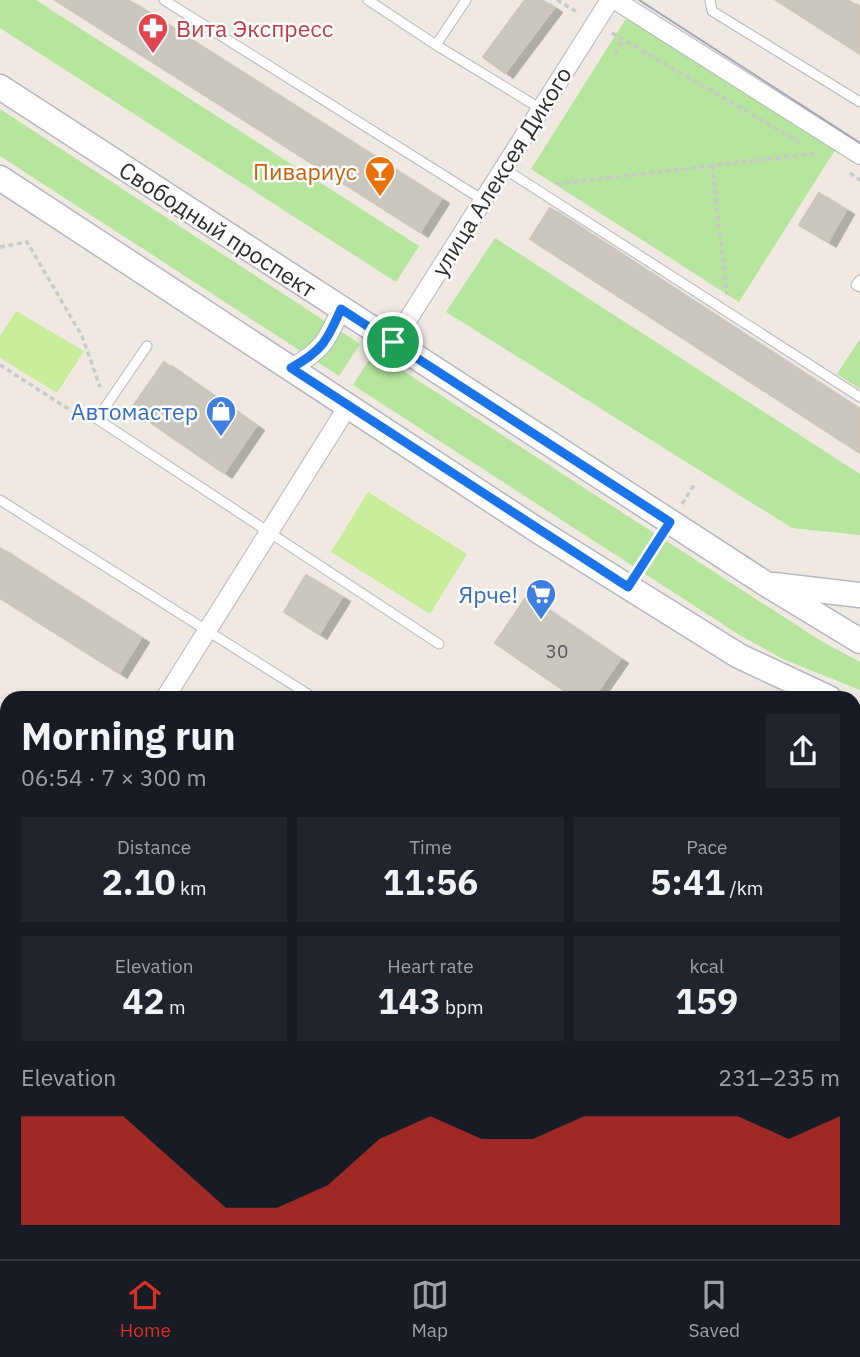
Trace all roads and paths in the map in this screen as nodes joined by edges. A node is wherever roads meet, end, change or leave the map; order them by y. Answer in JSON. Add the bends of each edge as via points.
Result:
{"nodes":[{"id":1,"x":164,"y":0,"type":"edge"},
{"id":2,"x":368,"y":0,"type":"edge"},
{"id":3,"x":466,"y":0,"type":"edge"},
{"id":4,"x":557,"y":0,"type":"edge"},
{"id":5,"x":610,"y":0,"type":"edge"},
{"id":6,"x":615,"y":0,"type":"edge"},
{"id":7,"x":710,"y":0,"type":"edge"},
{"id":8,"x":579,"y":13,"type":"dead end"},
{"id":9,"x":607,"y":30,"type":"dead end"},
{"id":10,"x":624,"y":41,"type":"junction"},
{"id":11,"x":436,"y":45,"type":"junction"},
{"id":12,"x":615,"y":54,"type":"dead end"},
{"id":13,"x":0,"y":88,"type":"edge"},
{"id":14,"x":860,"y":102,"type":"edge"},
{"id":15,"x":541,"y":109,"type":"junction"},
{"id":16,"x":818,"y":153,"type":"junction"},
{"id":17,"x":860,"y":155,"type":"edge"},
{"id":18,"x":828,"y":159,"type":"dead end"},
{"id":19,"x":712,"y":165,"type":"junction"},
{"id":20,"x":839,"y":166,"type":"dead end"},
{"id":21,"x":503,"y":168,"type":"junction"},
{"id":22,"x":0,"y":178,"type":"edge"},
{"id":23,"x":860,"y":180,"type":"edge"},
{"id":24,"x":532,"y":186,"type":"junction"},
{"id":25,"x":483,"y":200,"type":"junction"},
{"id":26,"x":0,"y":247,"type":"edge"},
{"id":27,"x":860,"y":279,"type":"edge"},
{"id":28,"x":860,"y":287,"type":"edge"},
{"id":29,"x":341,"y":309,"type":"junction"},
{"id":30,"x":730,"y":314,"type":"junction"},
{"id":31,"x":393,"y":342,"type":"junction"},
{"id":32,"x":147,"y":346,"type":"dead end"},
{"id":33,"x":0,"y":365,"type":"edge"},
{"id":34,"x":291,"y":368,"type":"junction"},
{"id":35,"x":860,"y":397,"type":"edge"},
{"id":36,"x":106,"y":405,"type":"junction"},
{"id":37,"x":348,"y":405,"type":"junction"},
{"id":38,"x":97,"y":419,"type":"junction"},
{"id":39,"x":695,"y":485,"type":"dead end"},
{"id":40,"x":0,"y":500,"type":"edge"},
{"id":41,"x":670,"y":522,"type":"junction"},
{"id":42,"x":267,"y":532,"type":"junction"},
{"id":43,"x":766,"y":584,"type":"junction"},
{"id":44,"x":628,"y":587,"type":"junction"},
{"id":45,"x":860,"y":594,"type":"edge"},
{"id":46,"x":207,"y":630,"type":"junction"},
{"id":47,"x":860,"y":641,"type":"edge"},
{"id":48,"x":439,"y":644,"type":"dead end"},
{"id":49,"x":739,"y":656,"type":"junction"},
{"id":50,"x":169,"y":691,"type":"edge"},
{"id":51,"x":303,"y":691,"type":"edge"},
{"id":52,"x":797,"y":691,"type":"edge"},
{"id":53,"x":814,"y":691,"type":"edge"}],
"edges":[{"from":1,"to":25,"type":"lane"},
{"from":2,"to":11,"type":"lane"},
{"from":3,"to":11,"type":"lane"},
{"from":4,"to":8,"type":"path"},
{"from":5,"to":15,"type":"street","name":"улица Алексея Дикого"},
{"from":6,"to":17,"type":"street"},
{"from":7,"to":14,"type":"lane","via":[[712,11]]},
{"from":9,"to":10,"type":"path"},
{"from":10,"to":12,"type":"path"},
{"from":10,"to":16,"type":"path"},
{"from":11,"to":15,"type":"lane"},
{"from":13,"to":29,"type":"main road","name":"Свободный проспект"},
{"from":15,"to":21,"type":"street","name":"улица Алексея Дикого"},
{"from":16,"to":18,"type":"path"},
{"from":16,"to":19,"type":"path"},
{"from":19,"to":24,"type":"path"},
{"from":19,"to":30,"type":"path"},
{"from":20,"to":23,"type":"path"},
{"from":21,"to":24,"type":"lane"},
{"from":21,"to":25,"type":"street","name":"улица Алексея Дикого"},
{"from":22,"to":34,"type":"main road"},
{"from":24,"to":30,"type":"lane"},
{"from":25,"to":31,"type":"street","name":"улица Алексея Дикого"},
{"from":26,"to":36,"type":"path","via":[[27,242],[82,337]]},
{"from":27,"to":28,"type":"lane","via":[[856,285]]},
{"from":29,"to":31,"type":"main road","name":"Свободный проспект"},
{"from":29,"to":34,"type":"street","via":[[316,354]]},
{"from":30,"to":35,"type":"lane"},
{"from":31,"to":41,"type":"main road","name":"Свободный проспект"},
{"from":32,"to":36,"type":"lane"},
{"from":33,"to":38,"type":"path","via":[[83,419]]},
{"from":34,"to":37,"type":"main road"},
{"from":36,"to":38,"type":"lane"},
{"from":37,"to":42,"type":"street"},
{"from":37,"to":44,"type":"main road"},
{"from":38,"to":42,"type":"lane"},
{"from":39,"to":41,"type":"path"},
{"from":40,"to":46,"type":"lane"},
{"from":41,"to":43,"type":"main road","name":"Свободный проспект"},
{"from":41,"to":44,"type":"path"},
{"from":42,"to":46,"type":"street"},
{"from":42,"to":48,"type":"lane"},
{"from":43,"to":45,"type":"main road"},
{"from":43,"to":47,"type":"main road","name":"Свободный проспект"},
{"from":44,"to":49,"type":"main road"},
{"from":46,"to":50,"type":"street"},
{"from":46,"to":51,"type":"lane"},
{"from":49,"to":52,"type":"main road"},
{"from":49,"to":53,"type":"main road"}]}
